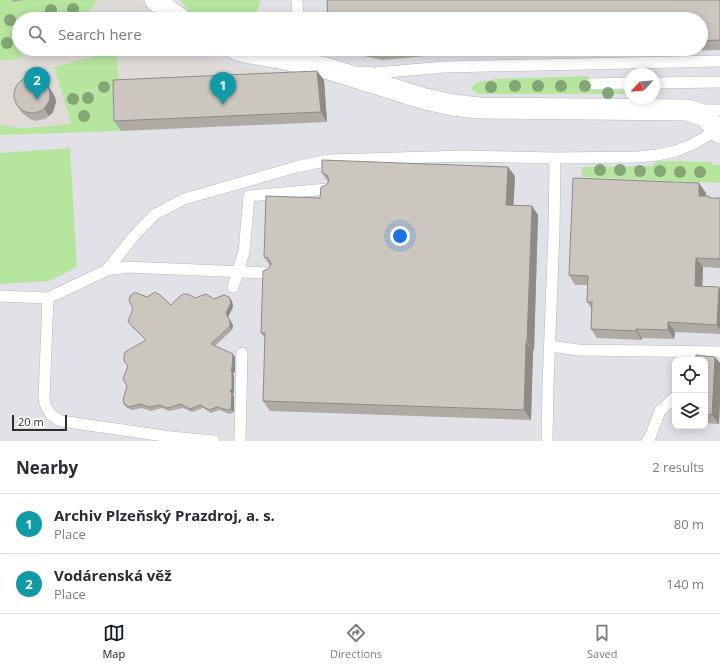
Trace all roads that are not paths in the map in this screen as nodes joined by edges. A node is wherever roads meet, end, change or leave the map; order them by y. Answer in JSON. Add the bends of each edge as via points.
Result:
{"nodes":[{"id":1,"x":155,"y":0,"type":"edge"},
{"id":2,"x":169,"y":0,"type":"edge"},
{"id":3,"x":297,"y":0,"type":"edge"},
{"id":4,"x":170,"y":12,"type":"edge"},
{"id":5,"x":175,"y":12,"type":"edge"},
{"id":6,"x":298,"y":12,"type":"edge"},
{"id":7,"x":293,"y":56,"type":"edge"},
{"id":8,"x":720,"y":61,"type":"edge"},
{"id":9,"x":329,"y":69,"type":"junction"},
{"id":10,"x":720,"y":82,"type":"edge"},
{"id":11,"x":660,"y":83,"type":"edge"},
{"id":12,"x":590,"y":84,"type":"dead end"},
{"id":13,"x":624,"y":84,"type":"edge"},
{"id":14,"x":688,"y":110,"type":"junction"},
{"id":15,"x":720,"y":110,"type":"edge"},
{"id":16,"x":719,"y":132,"type":"edge"},
{"id":17,"x":555,"y":158,"type":"junction"},
{"id":18,"x":328,"y":189,"type":"edge"},
{"id":19,"x":107,"y":270,"type":"junction"},
{"id":20,"x":238,"y":271,"type":"junction"},
{"id":21,"x":270,"y":272,"type":"edge"},
{"id":22,"x":233,"y":287,"type":"dead end"},
{"id":23,"x":0,"y":296,"type":"edge"},
{"id":24,"x":48,"y":298,"type":"junction"},
{"id":25,"x":550,"y":346,"type":"junction"},
{"id":26,"x":720,"y":352,"type":"edge"},
{"id":27,"x":242,"y":353,"type":"dead end"},
{"id":28,"x":672,"y":400,"type":"edge"},
{"id":29,"x":214,"y":441,"type":"edge"},
{"id":30,"x":240,"y":441,"type":"edge"},
{"id":31,"x":547,"y":441,"type":"edge"},
{"id":32,"x":649,"y":441,"type":"edge"}],
"edges":[{"from":1,"to":4,"type":"street"},
{"from":2,"to":5,"type":"street"},
{"from":3,"to":6,"type":"lane"},
{"from":7,"to":9,"type":"street"},
{"from":8,"to":9,"type":"lane","via":[[445,67],[375,73]]},
{"from":9,"to":14,"type":"street","via":[[424,99],[479,108]]},
{"from":10,"to":11,"type":"lane"},
{"from":12,"to":13,"type":"lane"},
{"from":14,"to":15,"type":"lane"},
{"from":14,"to":16,"type":"street","via":[[705,116]]},
{"from":16,"to":17,"type":"lane","via":[[676,151],[657,155]]},
{"from":17,"to":19,"type":"lane","via":[[464,156],[329,160],[296,167],[184,199],[154,215]]},
{"from":17,"to":25,"type":"lane"},
{"from":18,"to":20,"type":"lane","via":[[249,196],[244,252]]},
{"from":19,"to":20,"type":"lane","via":[[127,267]]},
{"from":19,"to":24,"type":"lane"},
{"from":20,"to":21,"type":"lane"},
{"from":20,"to":22,"type":"lane"},
{"from":23,"to":24,"type":"lane"},
{"from":24,"to":29,"type":"lane","via":[[44,399],[49,413],[61,421]]},
{"from":25,"to":26,"type":"lane","via":[[578,350]]},
{"from":25,"to":31,"type":"lane"},
{"from":27,"to":30,"type":"lane"},
{"from":28,"to":32,"type":"lane","via":[[660,411]]}]}
